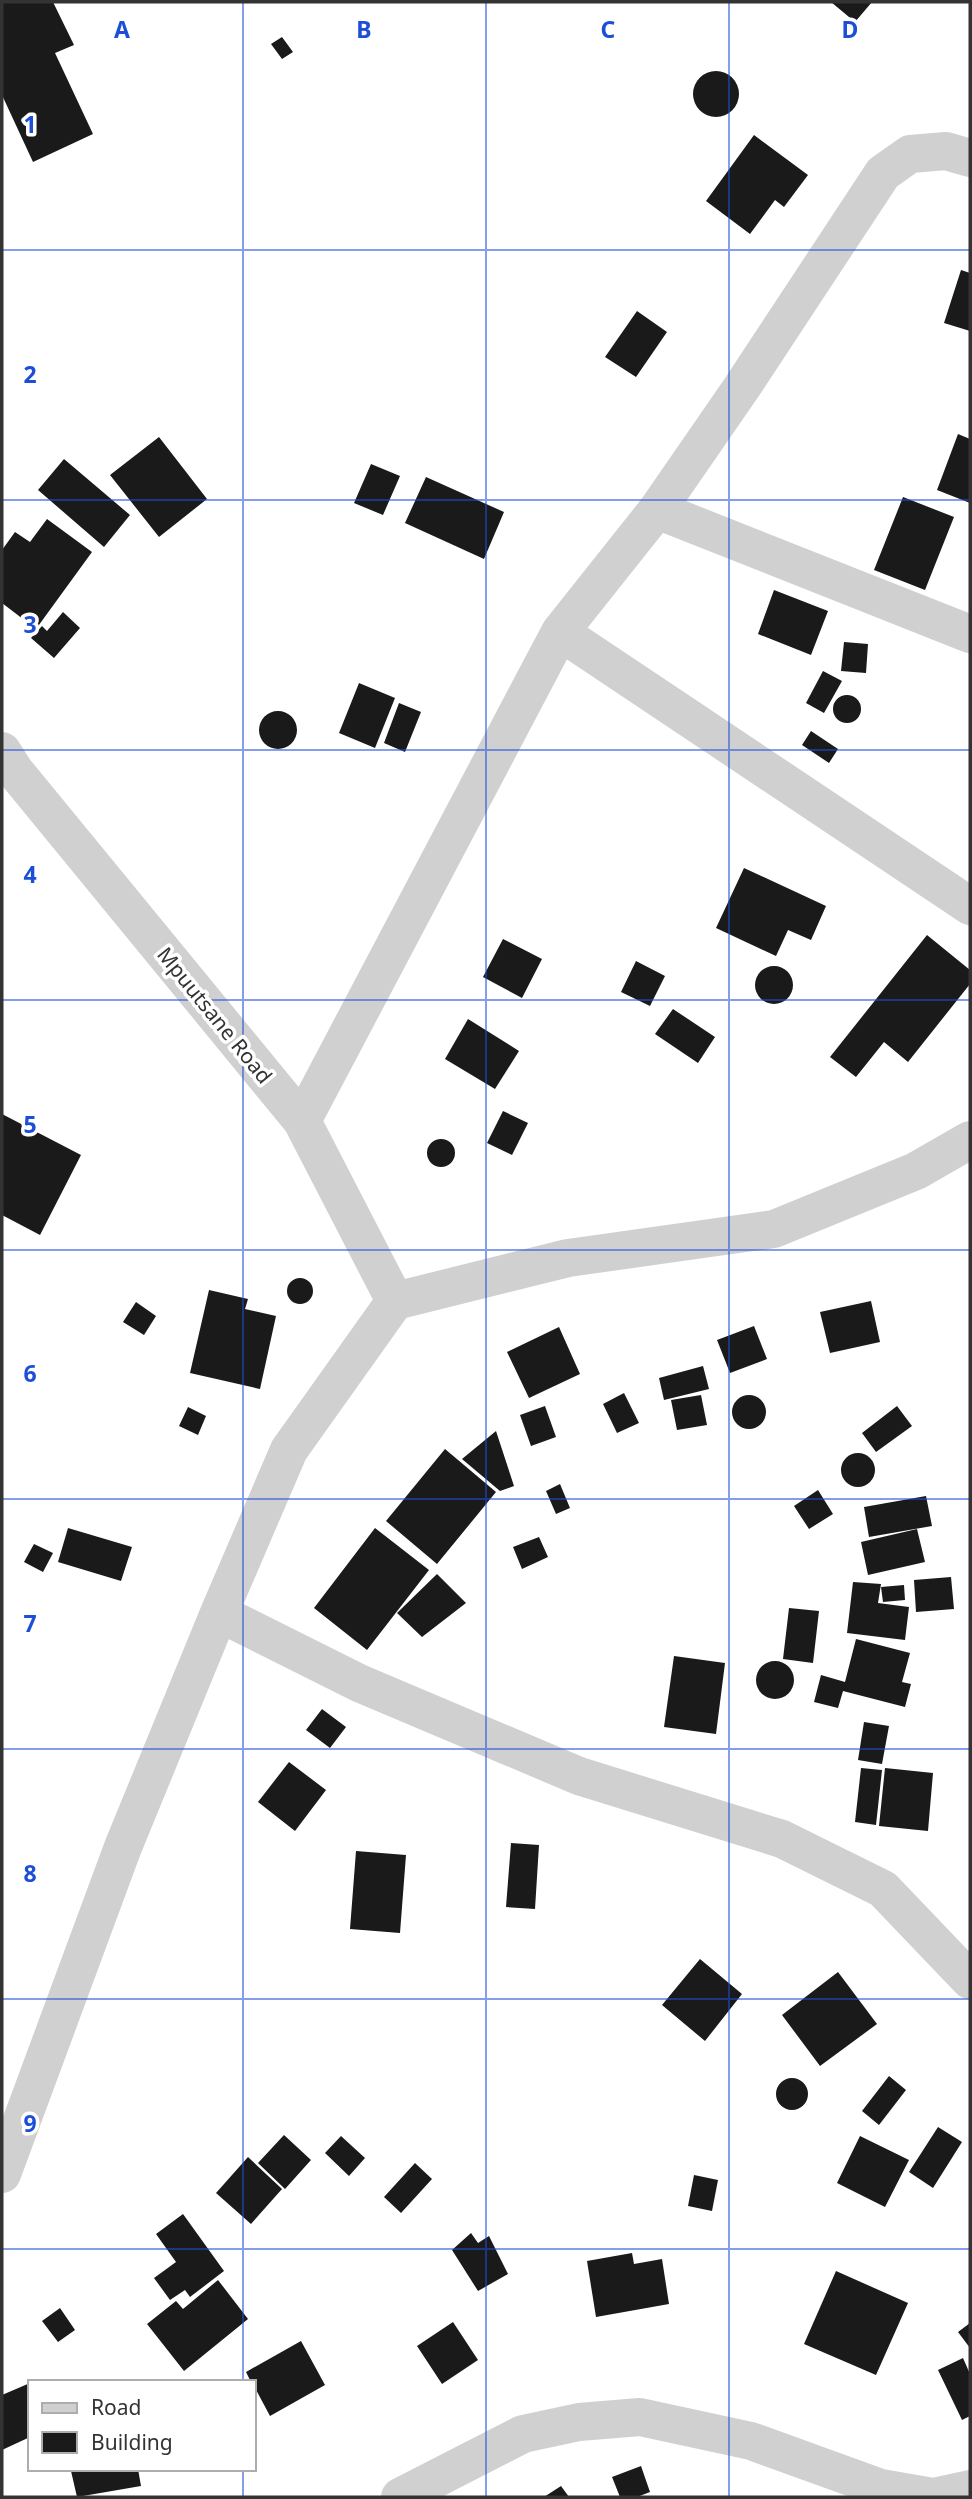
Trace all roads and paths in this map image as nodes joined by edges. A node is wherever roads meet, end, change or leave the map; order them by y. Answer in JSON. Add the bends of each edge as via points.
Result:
{"nodes":[{"id":1,"x":970,"y":158,"type":"edge"},
{"id":2,"x":657,"y":510,"type":"junction"},
{"id":3,"x":560,"y":632,"type":"junction"},
{"id":4,"x":970,"y":635,"type":"edge"},
{"id":5,"x":2,"y":751,"type":"edge"},
{"id":6,"x":970,"y":906,"type":"edge"},
{"id":7,"x":302,"y":1121,"type":"junction"},
{"id":8,"x":970,"y":1140,"type":"edge"},
{"id":9,"x":395,"y":1301,"type":"junction"},
{"id":10,"x":219,"y":1613,"type":"junction"},
{"id":11,"x":970,"y":1980,"type":"edge"},
{"id":12,"x":2,"y":2174,"type":"edge"},
{"id":13,"x":970,"y":2489,"type":"edge"},
{"id":14,"x":400,"y":2497,"type":"edge"}],
"edges":[{"from":1,"to":2,"type":"street","via":[[946,151],[910,154],[883,173]]},
{"from":2,"to":3,"type":"street"},
{"from":2,"to":4,"type":"street"},
{"from":3,"to":6,"type":"street"},
{"from":3,"to":7,"type":"street"},
{"from":5,"to":7,"type":"street","name":"Mpuutsane Road"},
{"from":7,"to":9,"type":"street","name":"Mpuutsane Road"},
{"from":8,"to":9,"type":"street","via":[[916,1171],[774,1229],[568,1258]]},
{"from":9,"to":10,"type":"street","via":[[289,1450]]},
{"from":10,"to":11,"type":"street","via":[[359,1684],[579,1776],[782,1839],[883,1889]]},
{"from":10,"to":12,"type":"street","via":[[123,1847]]},
{"from":13,"to":14,"type":"street","via":[[933,2497],[881,2488],[751,2441],[640,2417],[579,2421],[523,2434]]}]}
